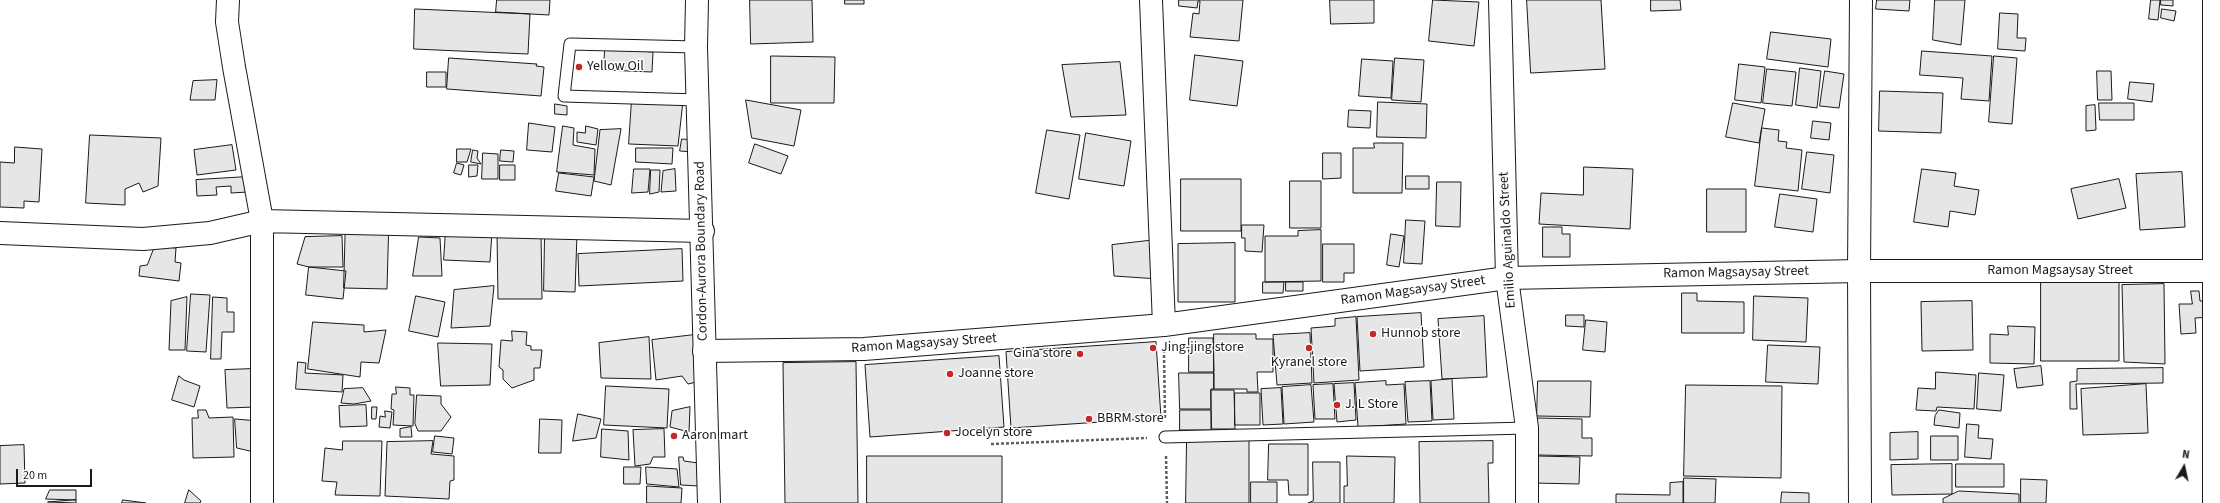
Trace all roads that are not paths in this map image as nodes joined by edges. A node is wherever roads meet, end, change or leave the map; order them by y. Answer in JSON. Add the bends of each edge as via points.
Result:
{"nodes":[{"id":1,"x":228,"y":0,"type":"edge"},
{"id":2,"x":697,"y":0,"type":"edge"},
{"id":3,"x":1151,"y":0,"type":"edge"},
{"id":4,"x":1500,"y":0,"type":"edge"},
{"id":5,"x":1861,"y":0,"type":"edge"},
{"id":6,"x":2214,"y":0,"type":"edge"},
{"id":7,"x":696,"y":47,"type":"junction"},
{"id":8,"x":698,"y":100,"type":"junction"},
{"id":9,"x":262,"y":221,"type":"junction"},
{"id":10,"x":703,"y":231,"type":"junction"},
{"id":11,"x":0,"y":233,"type":"edge"},
{"id":12,"x":1859,"y":271,"type":"junction"},
{"id":13,"x":2217,"y":271,"type":"edge"},
{"id":14,"x":1507,"y":278,"type":"junction"},
{"id":15,"x":1164,"y":325,"type":"junction"},
{"id":16,"x":704,"y":351,"type":"junction"},
{"id":17,"x":1527,"y":428,"type":"junction"},
{"id":18,"x":1165,"y":437,"type":"road end"},
{"id":19,"x":262,"y":503,"type":"edge"},
{"id":20,"x":709,"y":503,"type":"edge"},
{"id":21,"x":1527,"y":503,"type":"edge"},
{"id":22,"x":1860,"y":503,"type":"edge"},
{"id":23,"x":2214,"y":503,"type":"edge"}],
"edges":[{"from":1,"to":9,"type":"street","via":[[234,67]]},
{"from":2,"to":7,"type":"street","name":"Cordon-Aurora Boundary Road"},
{"from":3,"to":15,"type":"street"},
{"from":4,"to":14,"type":"street","name":"Emilio Aguinaldo Street"},
{"from":5,"to":12,"type":"street"},
{"from":6,"to":13,"type":"street"},
{"from":7,"to":8,"type":"street","name":"Cordon-Aurora Boundary Road"},
{"from":7,"to":8,"type":"lane","via":[[570,44],[564,96]]},
{"from":8,"to":10,"type":"street","name":"Cordon-Aurora Boundary Road"},
{"from":9,"to":10,"type":"street"},
{"from":9,"to":11,"type":"street","via":[[210,233],[143,239]]},
{"from":9,"to":19,"type":"street"},
{"from":10,"to":16,"type":"street","name":"Cordon-Aurora Boundary Road"},
{"from":12,"to":13,"type":"street","name":"Ramon Magsaysay Street"},
{"from":12,"to":14,"type":"street","name":"Ramon Magsaysay Street"},
{"from":12,"to":22,"type":"street"},
{"from":13,"to":23,"type":"street"},
{"from":14,"to":15,"type":"street","name":"Ramon Magsaysay Street"},
{"from":14,"to":17,"type":"street","name":"Emilio Aguinaldo Street"},
{"from":15,"to":16,"type":"street","name":"Ramon Magsaysay Street","via":[[864,349]]},
{"from":16,"to":20,"type":"street","name":"Cordon-Aurora Boundary Road"},
{"from":17,"to":18,"type":"lane"},
{"from":17,"to":21,"type":"street","name":"Emilio Aguinaldo Street"}]}
